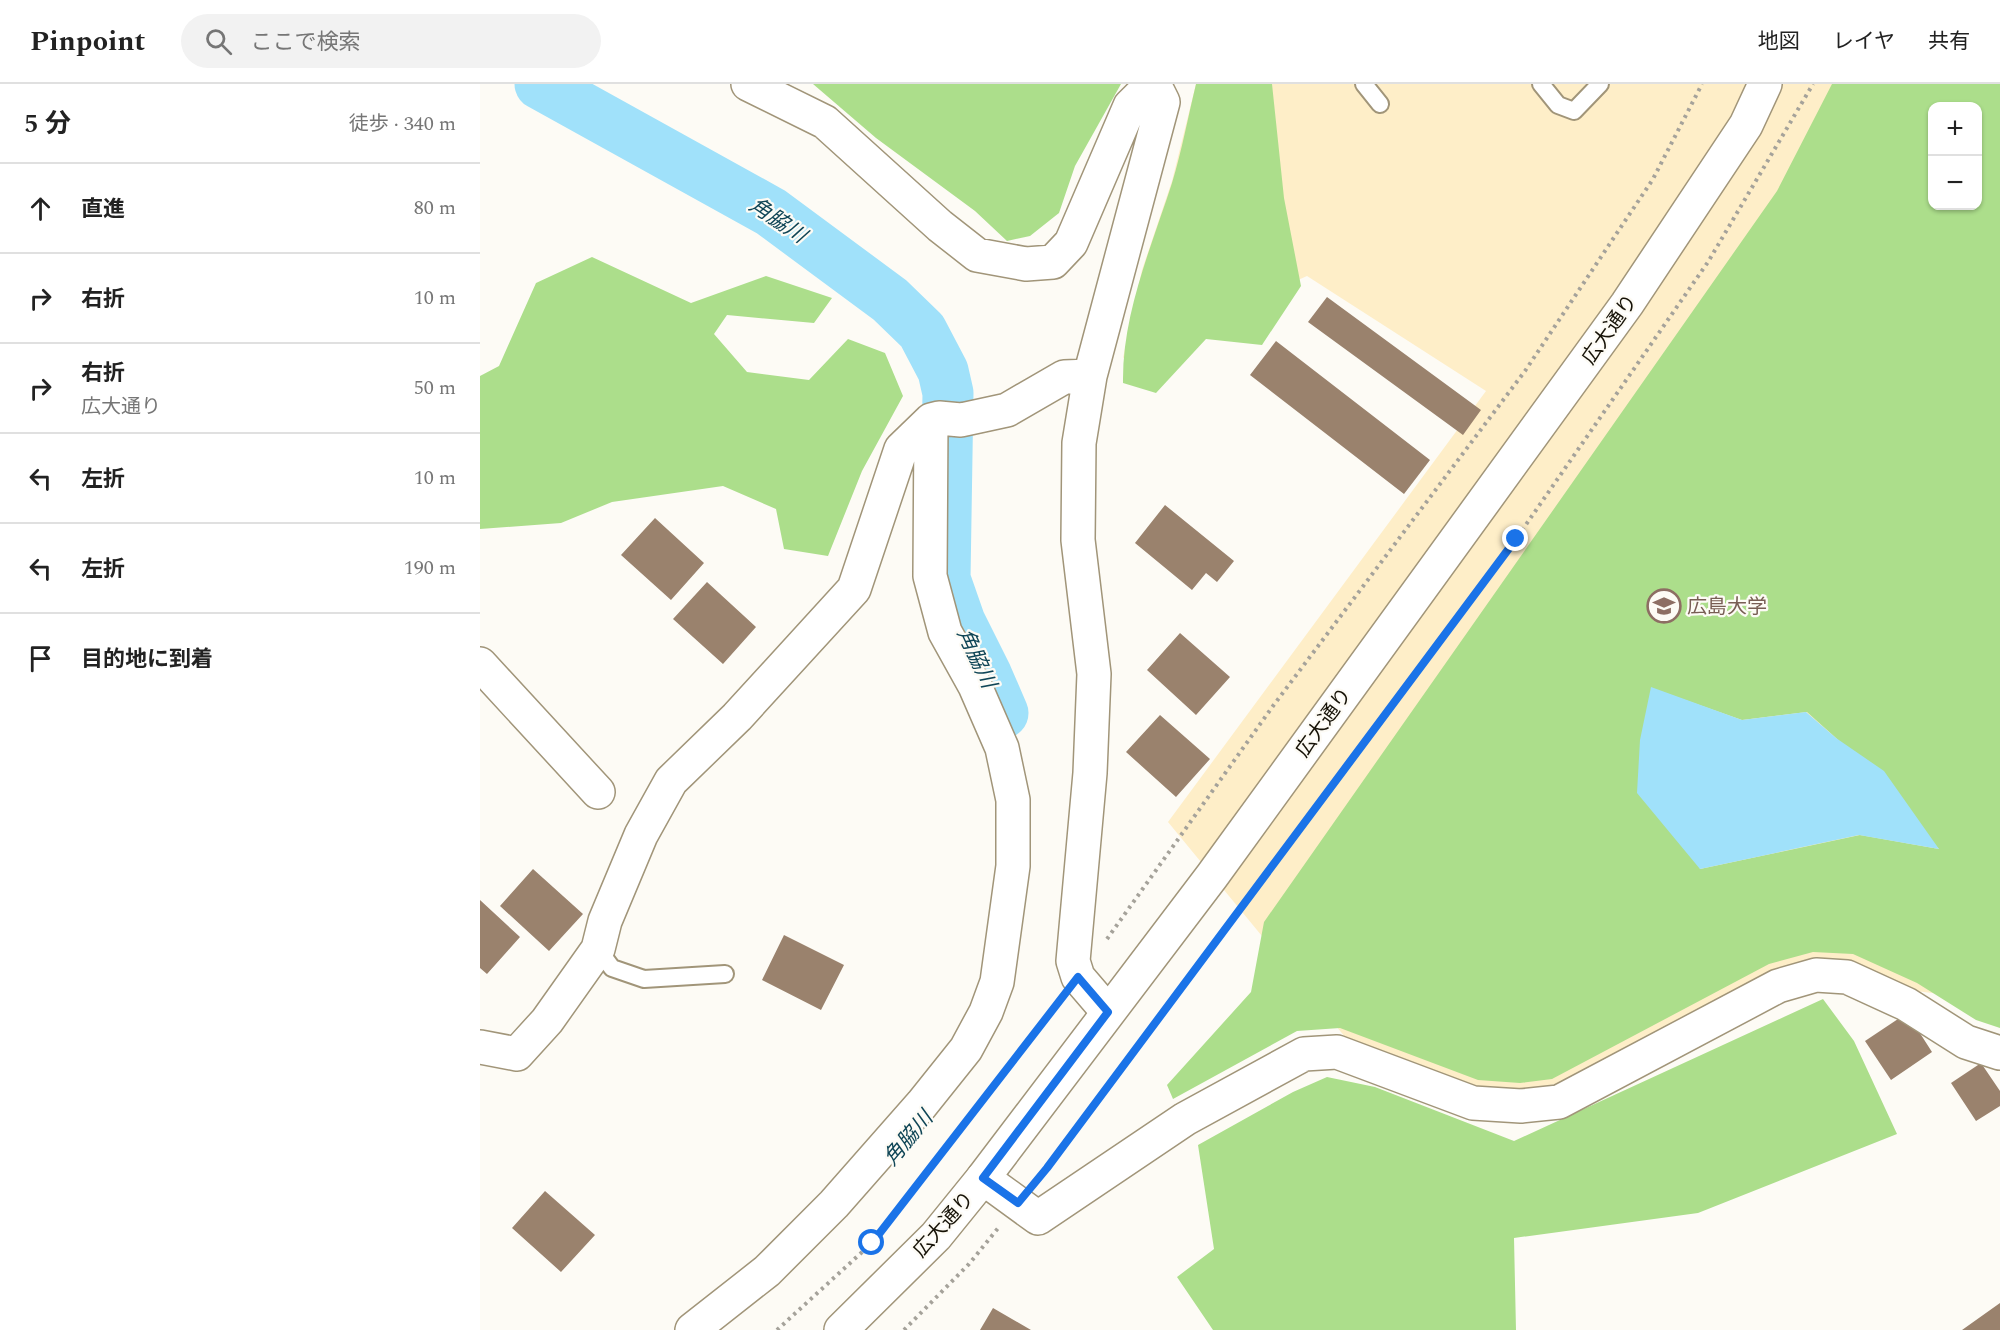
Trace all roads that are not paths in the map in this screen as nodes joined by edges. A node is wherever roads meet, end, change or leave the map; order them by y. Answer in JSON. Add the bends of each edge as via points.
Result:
{"nodes":[{"id":1,"x":748,"y":84,"type":"edge"},
{"id":2,"x":1365,"y":84,"type":"edge"},
{"id":3,"x":1541,"y":84,"type":"edge"},
{"id":4,"x":1600,"y":84,"type":"edge"},
{"id":5,"x":1766,"y":84,"type":"edge"},
{"id":6,"x":1380,"y":104,"type":"dead end"},
{"id":7,"x":1090,"y":376,"type":"junction"},
{"id":8,"x":943,"y":419,"type":"junction"},
{"id":9,"x":480,"y":664,"type":"edge"},
{"id":10,"x":598,"y":792,"type":"dead end"},
{"id":11,"x":598,"y":949,"type":"junction"},
{"id":12,"x":725,"y":974,"type":"dead end"},
{"id":13,"x":1108,"y":1012,"type":"junction"},
{"id":14,"x":480,"y":1047,"type":"edge"},
{"id":15,"x":2000,"y":1053,"type":"edge"},
{"id":16,"x":983,"y":1178,"type":"junction"},
{"id":17,"x":692,"y":1330,"type":"edge"},
{"id":18,"x":841,"y":1330,"type":"edge"}],
"edges":[{"from":1,"to":7,"type":"street","via":[[825,122],[939,226],[977,255],[1026,264],[1053,262],[1071,243],[1130,106],[1145,92],[1158,92],[1164,102]]},
{"from":2,"to":6,"type":"lane"},
{"from":3,"to":4,"type":"lane","via":[[1558,105],[1575,111]]},
{"from":5,"to":13,"type":"street","name":"広大通り","via":[[1746,125],[1627,304],[1212,876]]},
{"from":7,"to":8,"type":"street","via":[[1064,376],[1007,410]]},
{"from":7,"to":13,"type":"street","via":[[1079,443],[1078,540],[1094,674],[1090,772],[1073,961],[1078,977]]},
{"from":8,"to":11,"type":"street","via":[[901,449],[854,589],[737,717],[671,781],[641,835],[605,921]]},
{"from":8,"to":17,"type":"street","via":[[930,576],[945,632],[975,686],[1002,748],[1013,800],[1012,866],[997,982],[966,1049],[893,1138],[767,1271]]},
{"from":9,"to":10,"type":"street"},
{"from":11,"to":12,"type":"lane","via":[[612,968],[644,980]]},
{"from":11,"to":14,"type":"street","via":[[517,1054]]},
{"from":13,"to":16,"type":"street","name":"広大通り"},
{"from":15,"to":16,"type":"street","via":[[1966,1042],[1906,1004],[1847,977],[1816,975],[1778,986],[1559,1102],[1521,1106],[1473,1103],[1337,1052],[1304,1054],[1185,1119],[1038,1218]]},
{"from":16,"to":18,"type":"street","name":"広大通り","via":[[936,1236]]}]}
